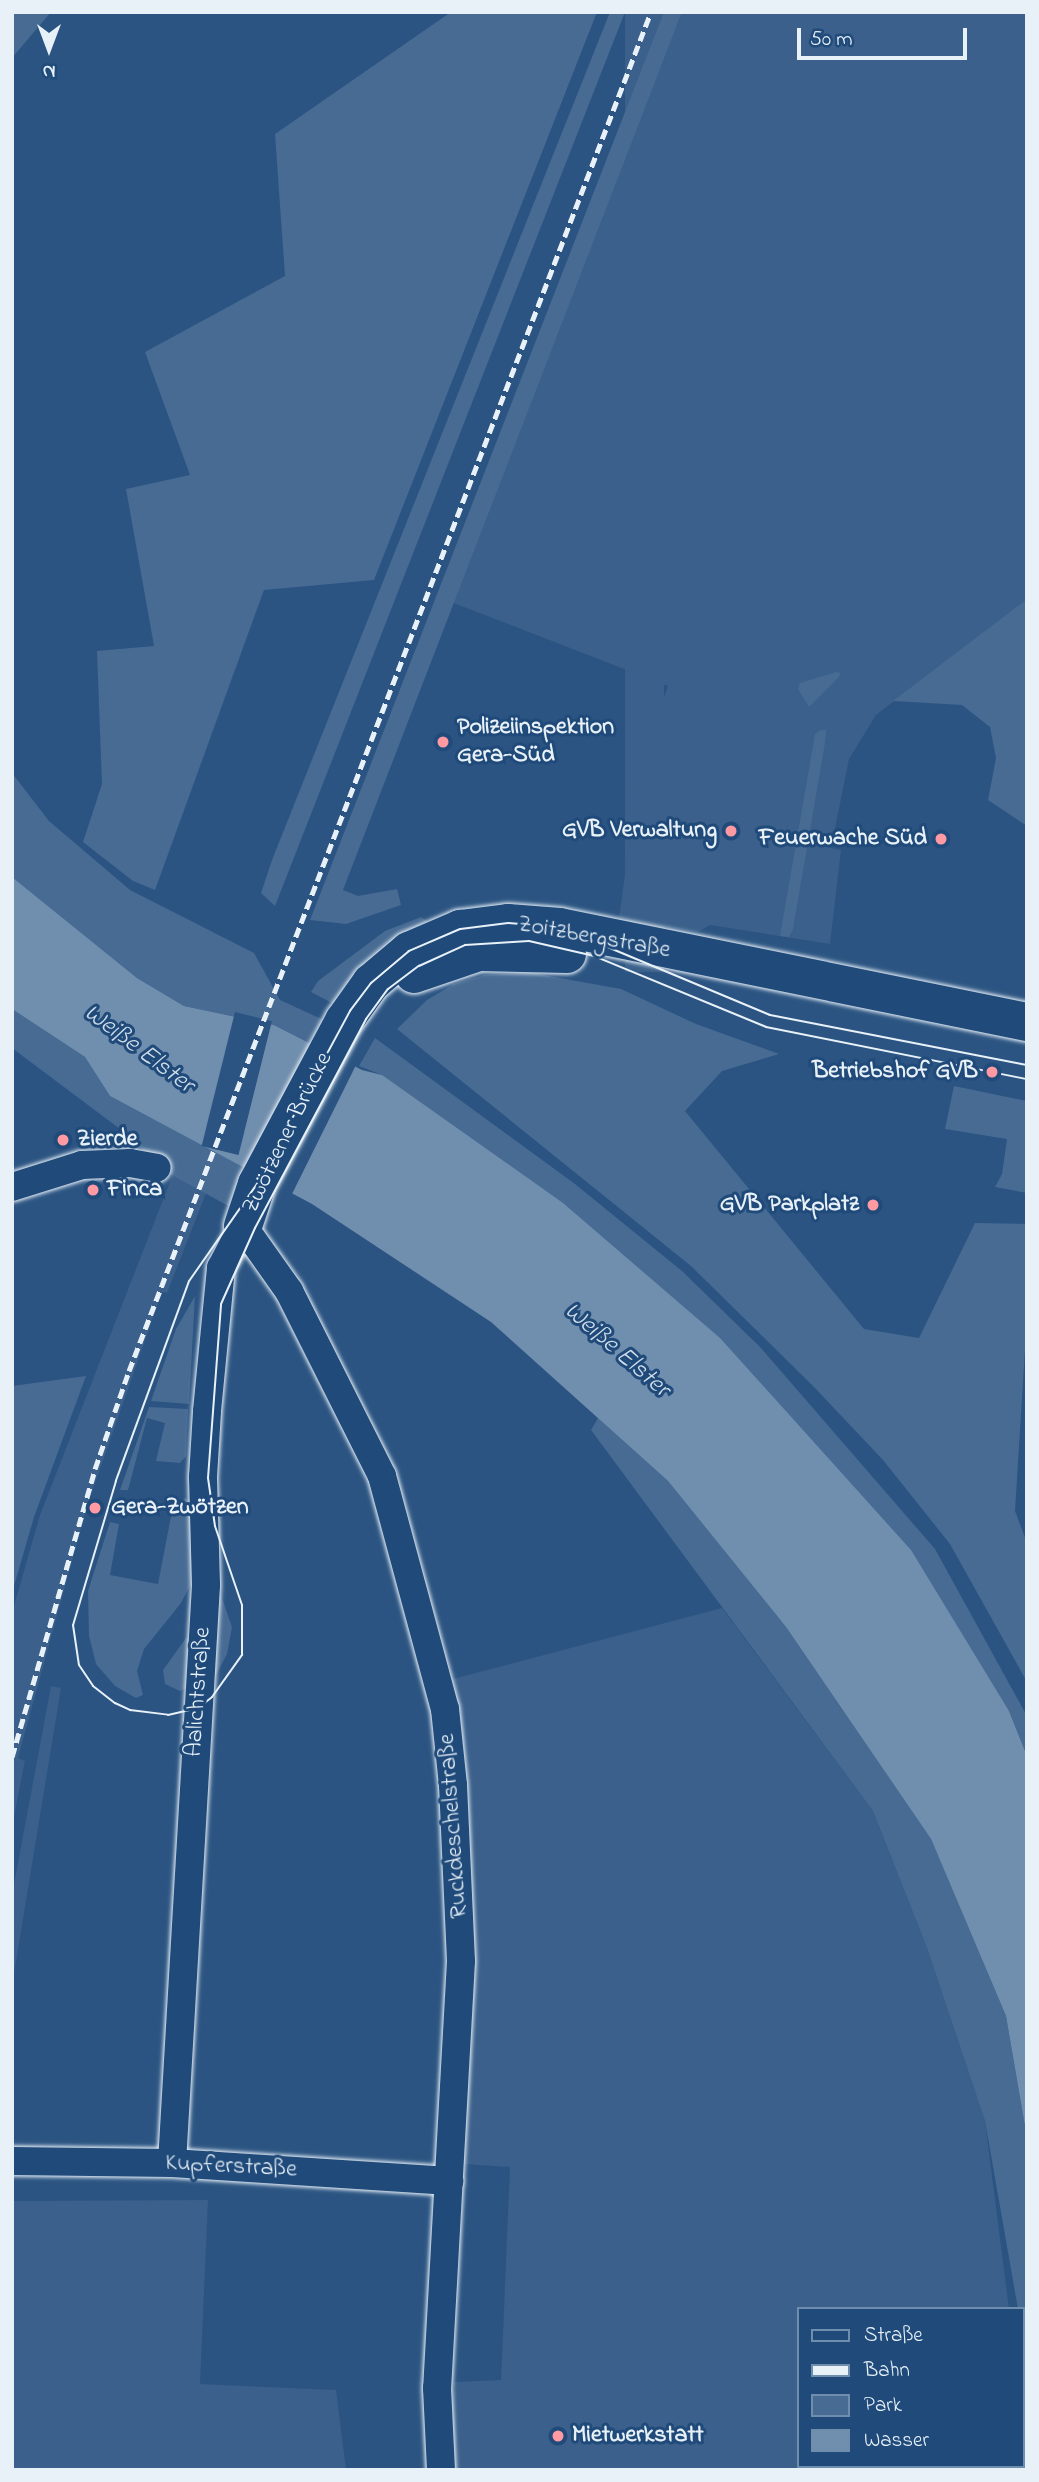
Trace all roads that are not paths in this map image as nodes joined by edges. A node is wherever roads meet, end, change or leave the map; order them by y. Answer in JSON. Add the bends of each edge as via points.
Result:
{"nodes":[{"id":1,"x":712,"y":960,"type":"junction"},
{"id":2,"x":1027,"y":1022,"type":"edge"},
{"id":3,"x":352,"y":1025,"type":"junction"},
{"id":4,"x":157,"y":1168,"type":"dead end"},
{"id":5,"x":12,"y":1187,"type":"edge"},
{"id":6,"x":243,"y":1226,"type":"junction"},
{"id":7,"x":12,"y":2161,"type":"edge"},
{"id":8,"x":172,"y":2163,"type":"junction"},
{"id":9,"x":449,"y":2181,"type":"junction"},
{"id":10,"x":441,"y":2470,"type":"edge"}],
"edges":[{"from":1,"to":2,"type":"main road","name":"Zoitzbergstraße","via":[[853,984]]},
{"from":1,"to":3,"type":"main road","name":"Zoitzbergstraße","via":[[531,950],[479,952],[434,964],[407,978]]},
{"from":1,"to":3,"type":"main road","name":"Zoitzbergstraße","via":[[560,927],[508,923],[460,929],[432,939],[370,982]]},
{"from":3,"to":6,"type":"main road","name":"Zwötzener Brücke"},
{"from":4,"to":5,"type":"street","via":[[130,1163],[82,1165]]},
{"from":6,"to":8,"type":"street","name":"Aalichtstraße","via":[[221,1268],[208,1408],[203,1477],[206,1585]]},
{"from":6,"to":9,"type":"street","name":"Ruckdeschelstraße","via":[[289,1291],[382,1476],[440,1687],[452,1771],[461,1924]]},
{"from":7,"to":8,"type":"street","name":"Kupferstraße"},
{"from":8,"to":9,"type":"street","name":"Kupferstraße"},
{"from":9,"to":10,"type":"street","name":"Ruckdeschelstraße","via":[[437,2388]]}]}
